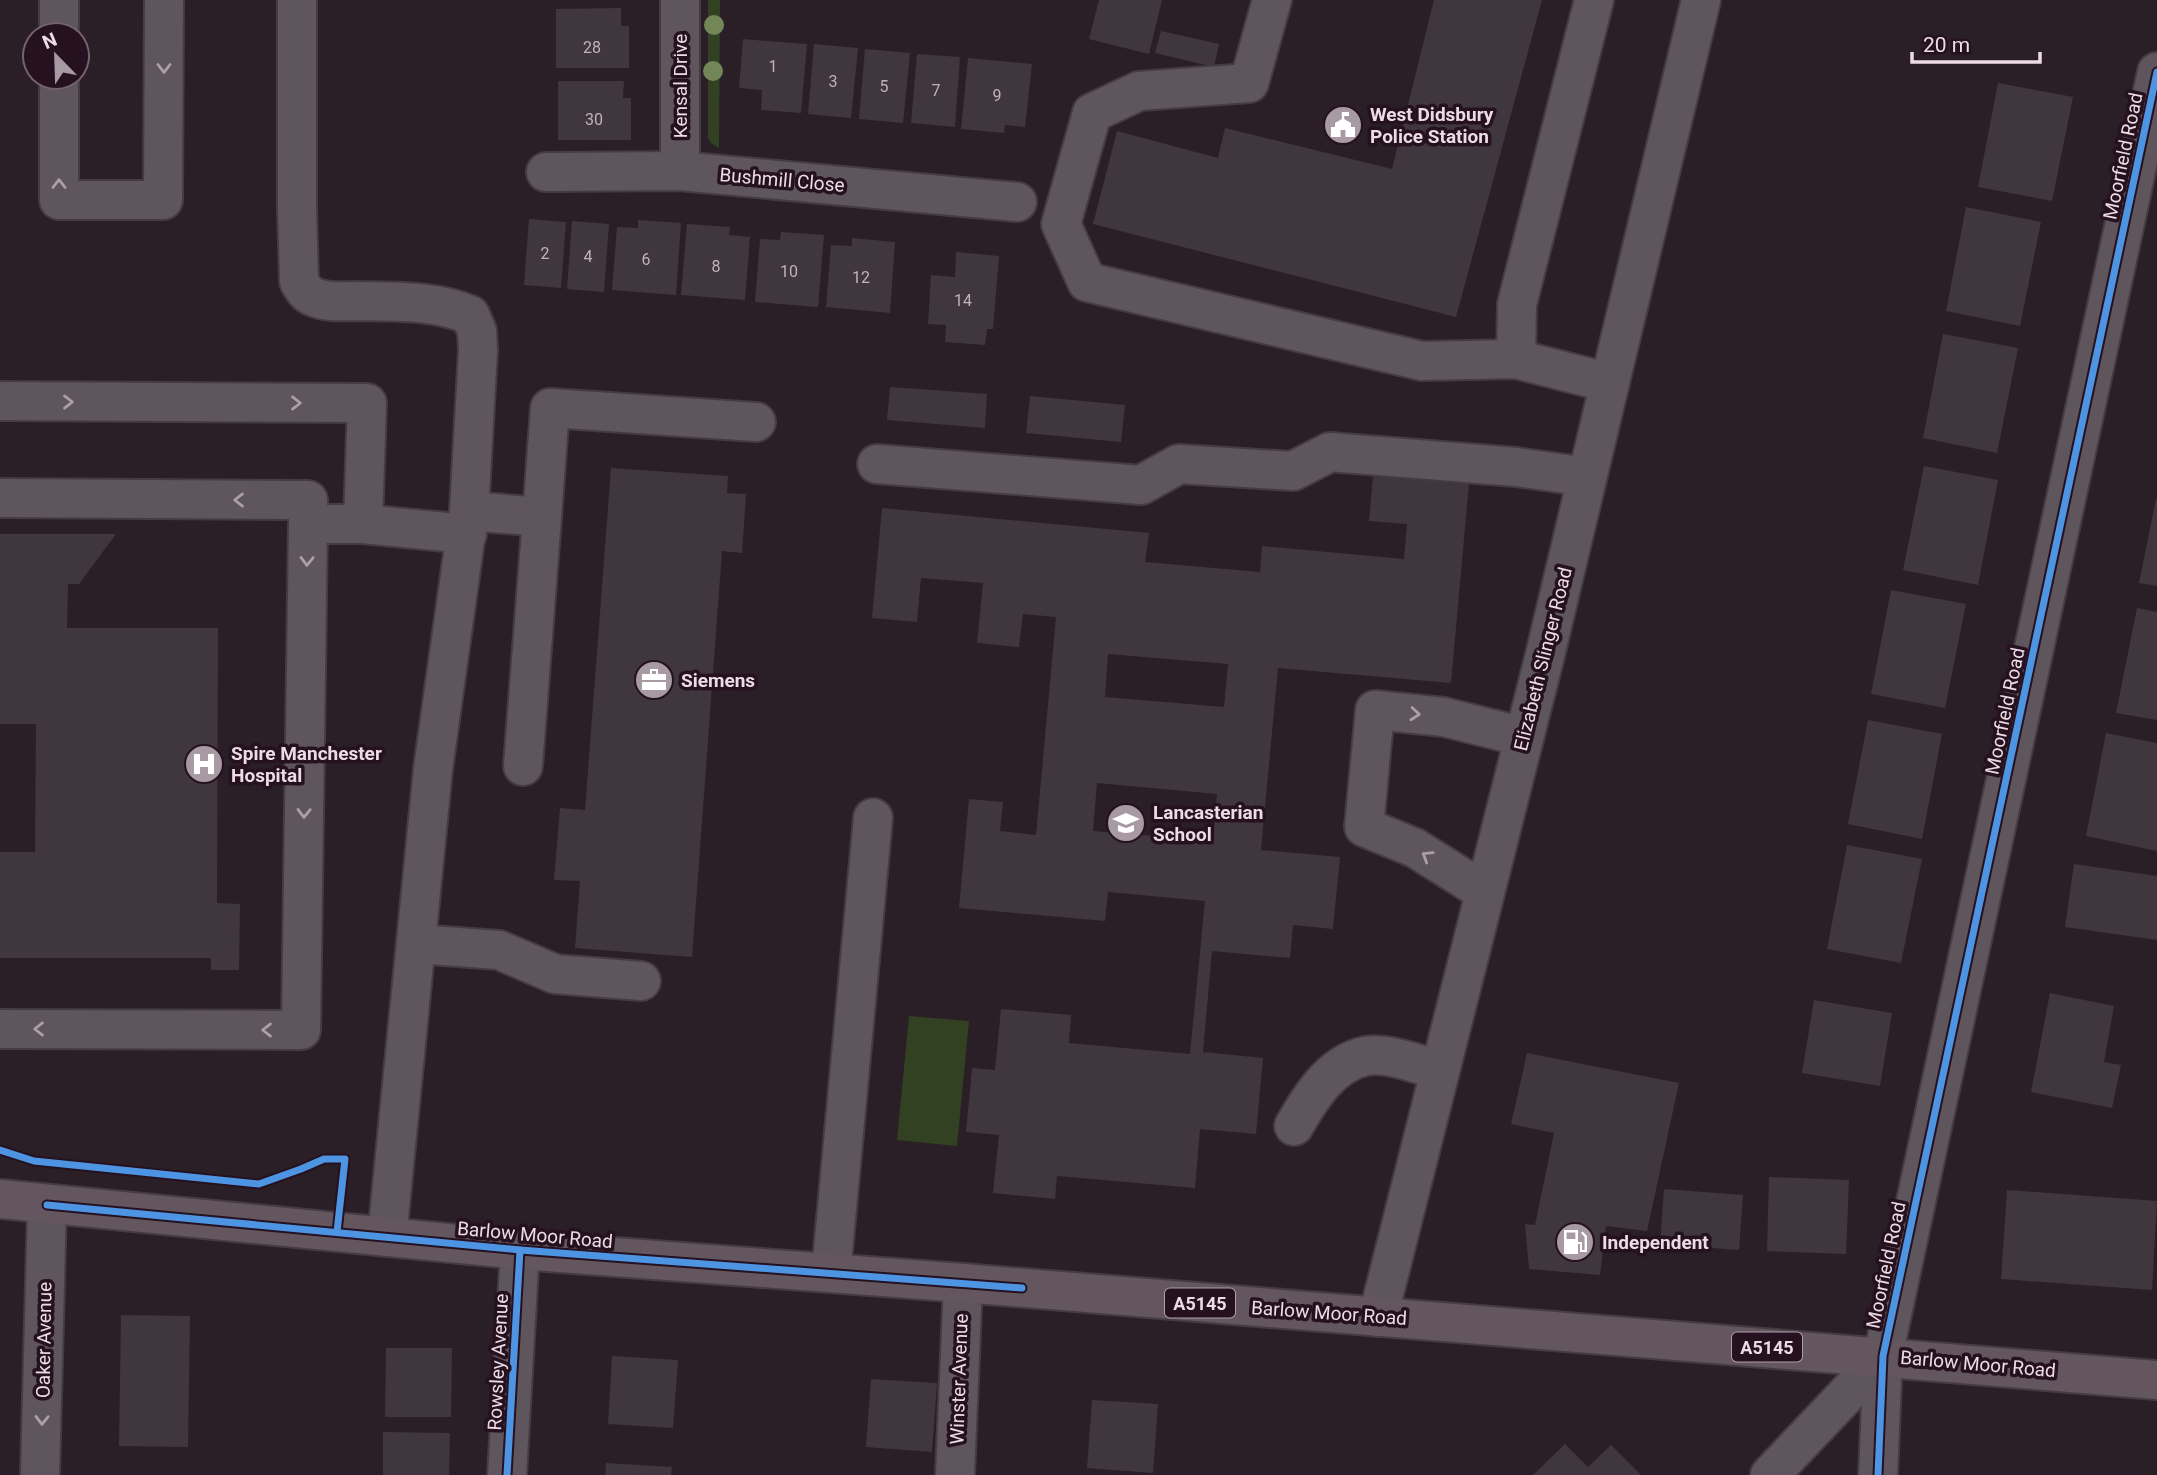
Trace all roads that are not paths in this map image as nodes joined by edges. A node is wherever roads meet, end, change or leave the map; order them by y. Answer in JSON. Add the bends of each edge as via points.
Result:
{"nodes":[{"id":1,"x":58,"y":0,"type":"edge"},
{"id":2,"x":164,"y":0,"type":"edge"},
{"id":3,"x":297,"y":0,"type":"edge"},
{"id":4,"x":680,"y":0,"type":"edge"},
{"id":5,"x":1272,"y":0,"type":"edge"},
{"id":6,"x":1594,"y":0,"type":"edge"},
{"id":7,"x":1701,"y":0,"type":"edge"},
{"id":8,"x":58,"y":21,"type":"edge"},
{"id":9,"x":2157,"y":72,"type":"edge"},
{"id":10,"x":58,"y":91,"type":"edge"},
{"id":11,"x":680,"y":171,"type":"junction"},
{"id":12,"x":545,"y":172,"type":"dead end"},
{"id":13,"x":1017,"y":202,"type":"dead end"},
{"id":14,"x":1516,"y":359,"type":"junction"},
{"id":15,"x":1610,"y":383,"type":"junction"},
{"id":16,"x":0,"y":401,"type":"edge"},
{"id":17,"x":757,"y":422,"type":"dead end"},
{"id":18,"x":877,"y":464,"type":"dead end"},
{"id":19,"x":1587,"y":477,"type":"junction"},
{"id":20,"x":0,"y":498,"type":"edge"},
{"id":21,"x":542,"y":517,"type":"junction"},
{"id":22,"x":468,"y":522,"type":"junction"},
{"id":23,"x":308,"y":524,"type":"junction"},
{"id":24,"x":363,"y":524,"type":"junction"},
{"id":25,"x":1524,"y":737,"type":"junction"},
{"id":26,"x":523,"y":765,"type":"dead end"},
{"id":27,"x":873,"y":818,"type":"dead end"},
{"id":28,"x":1485,"y":892,"type":"junction"},
{"id":29,"x":416,"y":944,"type":"junction"},
{"id":30,"x":641,"y":981,"type":"dead end"},
{"id":31,"x":0,"y":1029,"type":"edge"},
{"id":32,"x":1440,"y":1070,"type":"junction"},
{"id":33,"x":1294,"y":1126,"type":"dead end"},
{"id":34,"x":0,"y":1199,"type":"edge"},
{"id":35,"x":47,"y":1205,"type":"junction"},
{"id":36,"x":387,"y":1237,"type":"junction"},
{"id":37,"x":520,"y":1250,"type":"junction"},
{"id":38,"x":831,"y":1273,"type":"junction"},
{"id":39,"x":963,"y":1283,"type":"junction"},
{"id":40,"x":1378,"y":1317,"type":"junction"},
{"id":41,"x":1883,"y":1356,"type":"junction"},
{"id":42,"x":2157,"y":1380,"type":"edge"},
{"id":43,"x":40,"y":1475,"type":"edge"},
{"id":44,"x":507,"y":1475,"type":"edge"},
{"id":45,"x":955,"y":1475,"type":"edge"},
{"id":46,"x":1770,"y":1475,"type":"edge"},
{"id":47,"x":1878,"y":1475,"type":"edge"}],
"edges":[{"from":1,"to":8,"type":"street"},
{"from":2,"to":10,"type":"street","one_way":true,"via":[[163,200],[58,200]]},
{"from":3,"to":22,"type":"street","via":[[299,281],[312,297],[329,301],[428,303],[470,315],[478,350]]},
{"from":4,"to":11,"type":"street","name":"Kensal Drive"},
{"from":5,"to":14,"type":"street","via":[[1250,83],[1139,91],[1091,113],[1061,224],[1087,282],[1422,361]]},
{"from":6,"to":14,"type":"street","via":[[1517,304]]},
{"from":7,"to":15,"type":"street","name":"Elizabeth Slinger Road"},
{"from":9,"to":41,"type":"street","name":"Moorfield Road"},
{"from":11,"to":12,"type":"street","name":"Bushmill Close"},
{"from":11,"to":13,"type":"street","name":"Bushmill Close"},
{"from":14,"to":15,"type":"street"},
{"from":15,"to":19,"type":"street","name":"Elizabeth Slinger Road"},
{"from":16,"to":24,"type":"street","one_way":true,"via":[[367,403]]},
{"from":17,"to":21,"type":"street","via":[[550,408]]},
{"from":18,"to":19,"type":"street","via":[[1141,485],[1179,464],[1293,471],[1330,452]]},
{"from":19,"to":25,"type":"street","name":"Elizabeth Slinger Road"},
{"from":23,"to":20,"type":"street","one_way":true,"via":[[308,500]]},
{"from":21,"to":22,"type":"street"},
{"from":21,"to":26,"type":"street"},
{"from":22,"to":24,"type":"street"},
{"from":22,"to":29,"type":"street","via":[[433,769]]},
{"from":23,"to":24,"type":"street"},
{"from":23,"to":31,"type":"street","one_way":true,"via":[[301,1030]]},
{"from":25,"to":28,"type":"street","name":"Elizabeth Slinger Road"},
{"from":28,"to":25,"type":"street","one_way":true,"via":[[1415,848],[1364,827],[1375,710],[1444,717]]},
{"from":27,"to":38,"type":"street"},
{"from":28,"to":32,"type":"street","name":"Elizabeth Slinger Road"},
{"from":29,"to":30,"type":"street","via":[[499,950],[555,974]]},
{"from":29,"to":36,"type":"street"},
{"from":32,"to":33,"type":"street","via":[[1385,1056],[1365,1056],[1334,1073]]},
{"from":32,"to":40,"type":"street","name":"Elizabeth Slinger Road"},
{"from":34,"to":35,"type":"main road","name":"Barlow Moor Road","number":"A5145"},
{"from":35,"to":36,"type":"main road","name":"Barlow Moor Road","number":"A5145"},
{"from":35,"to":43,"type":"street","name":"Oaker Avenue","one_way":true},
{"from":36,"to":37,"type":"main road","name":"Barlow Moor Road","number":"A5145"},
{"from":37,"to":38,"type":"main road","name":"Barlow Moor Road","number":"A5145"},
{"from":37,"to":44,"type":"street","name":"Rowsley Avenue"},
{"from":38,"to":39,"type":"main road","name":"Barlow Moor Road","number":"A5145"},
{"from":39,"to":40,"type":"main road","name":"Barlow Moor Road","number":"A5145"},
{"from":39,"to":45,"type":"street","name":"Winster Avenue"},
{"from":40,"to":41,"type":"main road","name":"Barlow Moor Road","number":"A5145"},
{"from":41,"to":42,"type":"main road","name":"Barlow Moor Road","number":"A5145"},
{"from":41,"to":46,"type":"street"},
{"from":41,"to":47,"type":"street","name":"Moorfield Road"}]}
